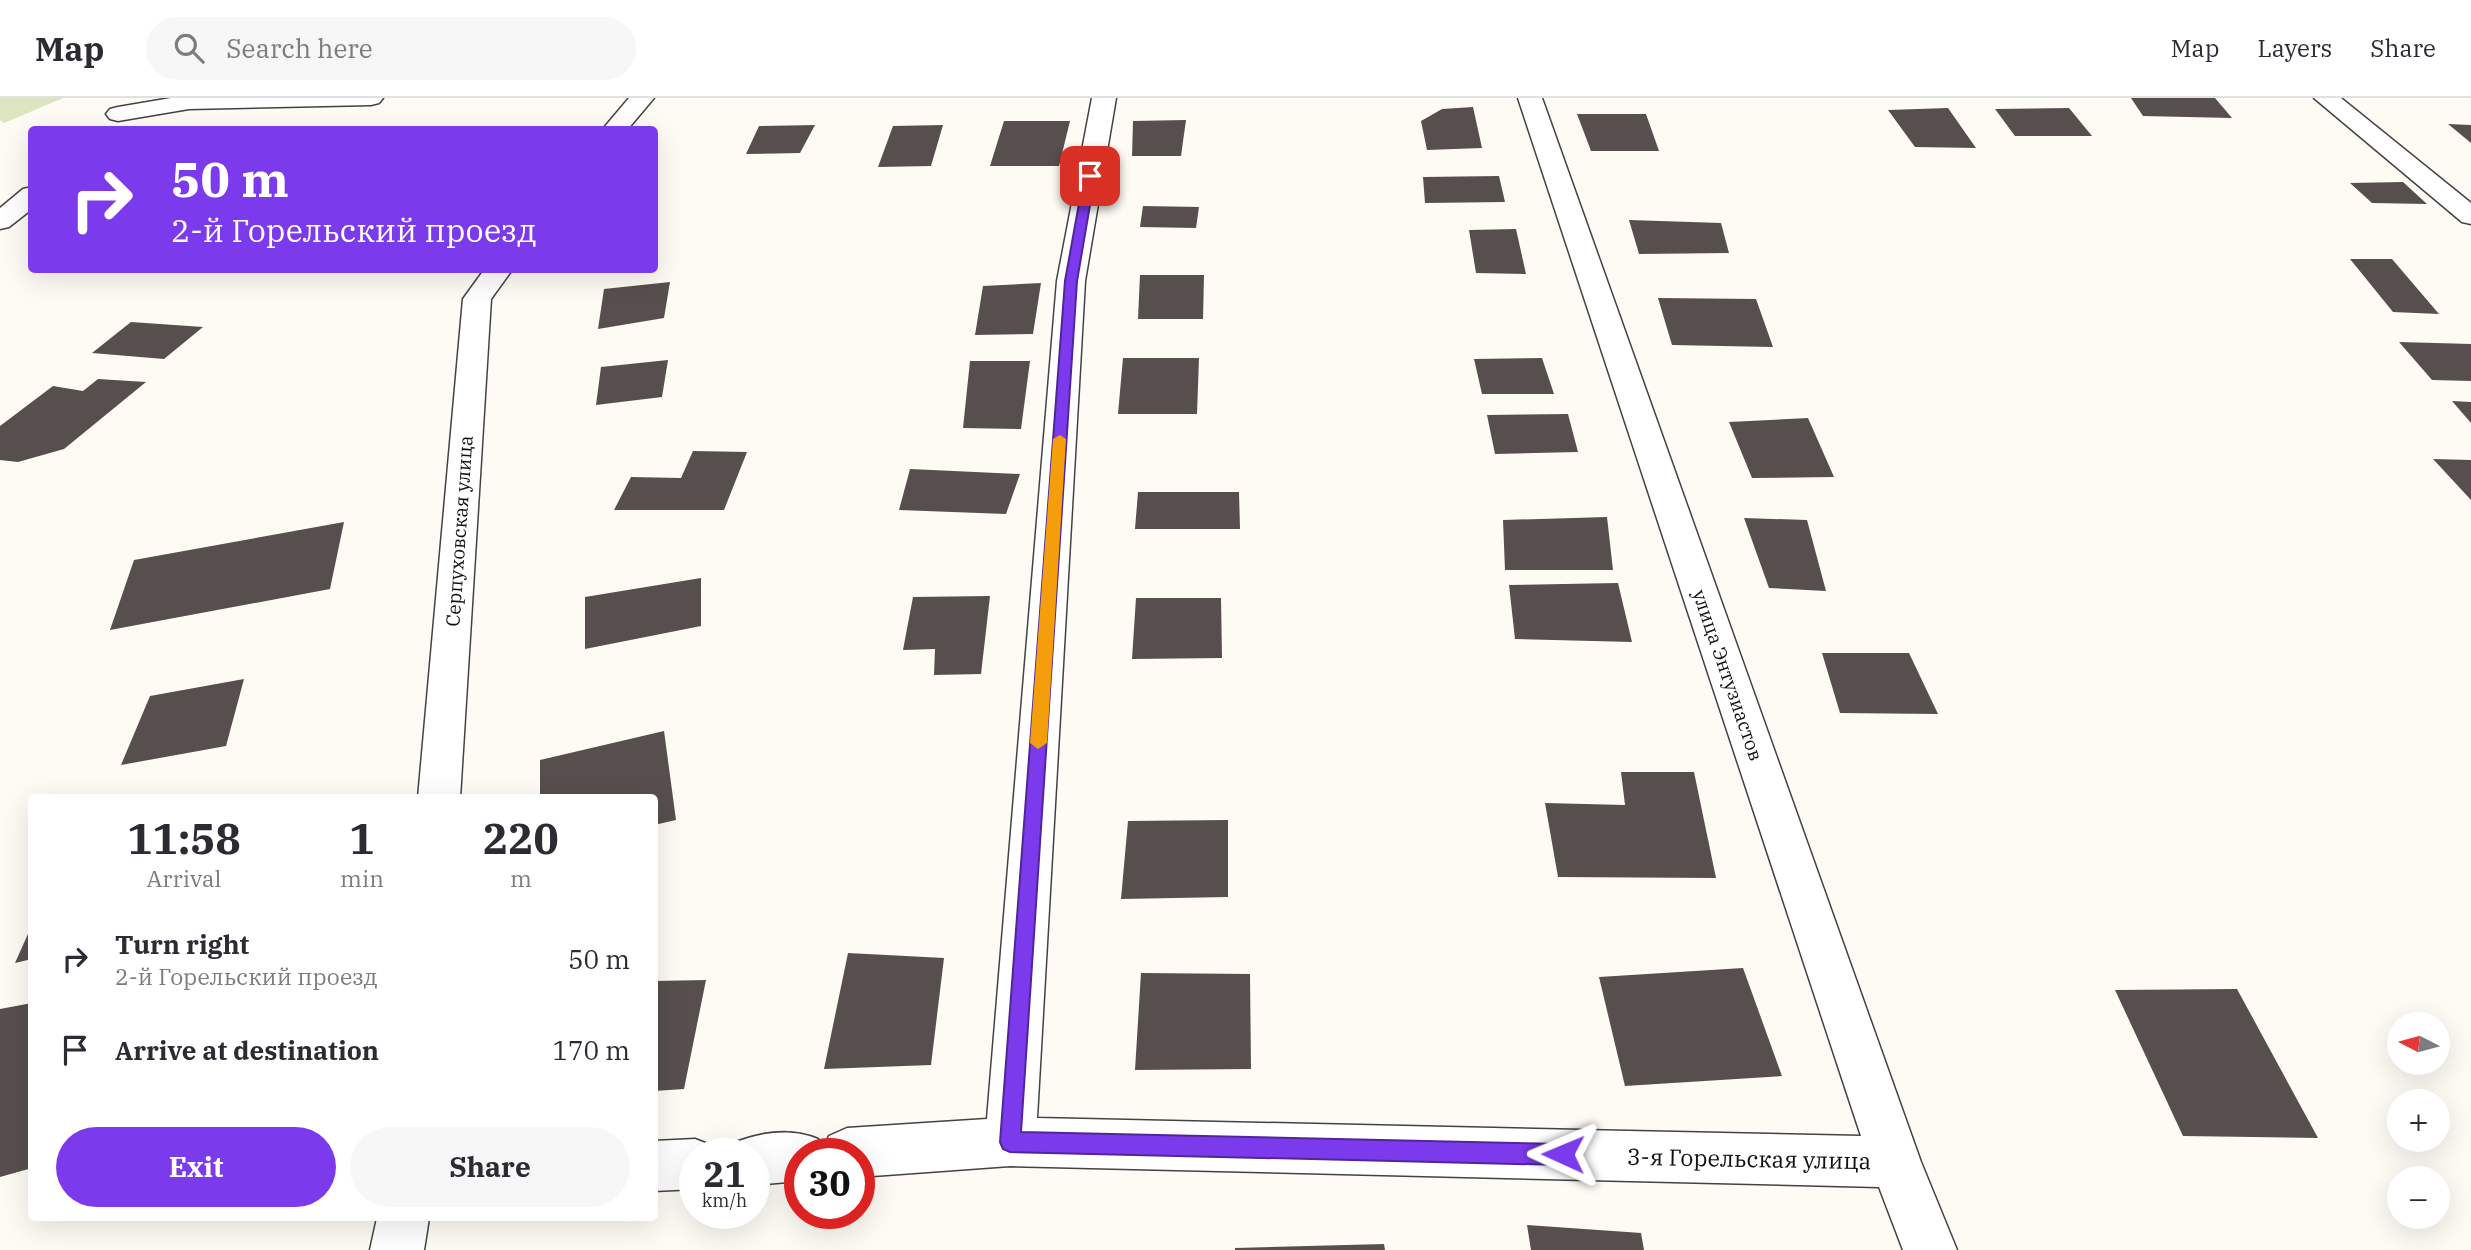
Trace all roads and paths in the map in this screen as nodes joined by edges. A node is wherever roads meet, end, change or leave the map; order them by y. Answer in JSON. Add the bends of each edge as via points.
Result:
{"nodes":[{"id":1,"x":371,"y":98,"type":"edge"},
{"id":2,"x":642,"y":98,"type":"edge"},
{"id":3,"x":1104,"y":98,"type":"edge"},
{"id":4,"x":1530,"y":98,"type":"edge"},
{"id":5,"x":2326,"y":98,"type":"edge"},
{"id":6,"x":117,"y":114,"type":"edge"},
{"id":7,"x":618,"y":126,"type":"edge"},
{"id":8,"x":28,"y":198,"type":"edge"},
{"id":9,"x":2471,"y":216,"type":"edge"},
{"id":10,"x":0,"y":221,"type":"edge"},
{"id":11,"x":496,"y":273,"type":"edge"},
{"id":12,"x":439,"y":794,"type":"edge"},
{"id":13,"x":1010,"y":1142,"type":"junction"},
{"id":14,"x":875,"y":1151,"type":"edge"},
{"id":15,"x":1895,"y":1162,"type":"junction"},
{"id":16,"x":679,"y":1165,"type":"edge"},
{"id":17,"x":658,"y":1166,"type":"edge"},
{"id":18,"x":402,"y":1221,"type":"edge"},
{"id":19,"x":397,"y":1250,"type":"edge"},
{"id":20,"x":1930,"y":1250,"type":"edge"}],
"edges":[{"from":1,"to":6,"type":"street","via":[[189,102]]},
{"from":2,"to":7,"type":"street"},
{"from":3,"to":13,"type":"street","via":[[1071,281]]},
{"from":4,"to":15,"type":"street","name":"улица Энтузиастов"},
{"from":5,"to":9,"type":"street"},
{"from":8,"to":10,"type":"street"},
{"from":11,"to":12,"type":"street","name":"Серпуховская улица","via":[[477,299]]},
{"from":13,"to":14,"type":"street","name":"3-я Горельская улица"},
{"from":13,"to":15,"type":"street","name":"3-я Горельская улица"},
{"from":15,"to":20,"type":"street","name":"улица Энтузиастов"},
{"from":16,"to":17,"type":"street"},
{"from":18,"to":19,"type":"street"}]}
